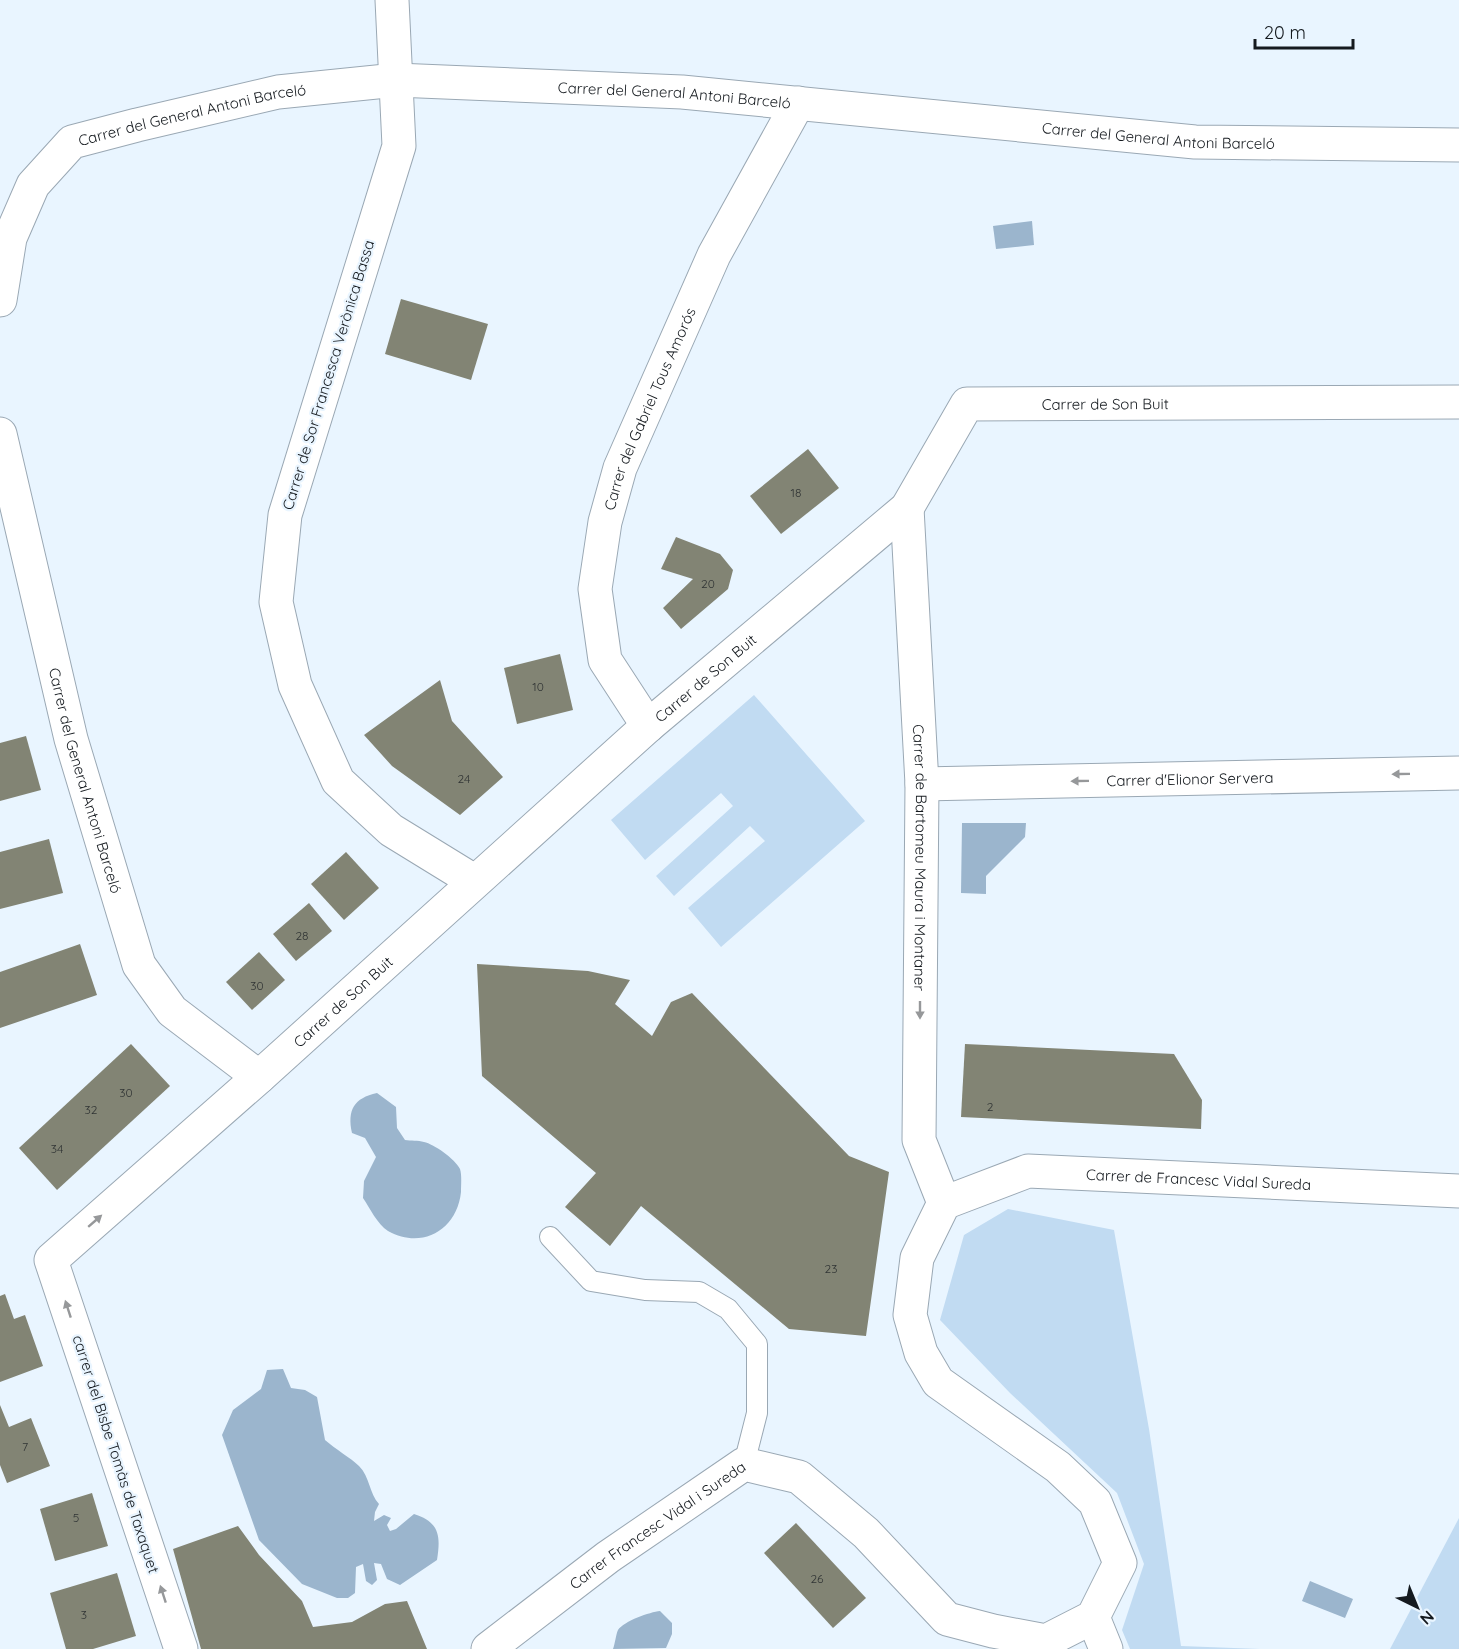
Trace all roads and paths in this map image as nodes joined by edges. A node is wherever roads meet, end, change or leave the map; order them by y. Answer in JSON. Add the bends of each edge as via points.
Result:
{"nodes":[{"id":1,"x":392,"y":0,"type":"edge"},
{"id":2,"x":396,"y":80,"type":"junction"},
{"id":3,"x":798,"y":103,"type":"junction"},
{"id":4,"x":1459,"y":145,"type":"edge"},
{"id":5,"x":0,"y":300,"type":"edge"},
{"id":6,"x":1459,"y":402,"type":"edge"},
{"id":7,"x":0,"y":434,"type":"edge"},
{"id":8,"x":907,"y":508,"type":"junction"},
{"id":9,"x":648,"y":726,"type":"junction"},
{"id":10,"x":1459,"y":773,"type":"edge"},
{"id":11,"x":922,"y":784,"type":"junction"},
{"id":12,"x":474,"y":881,"type":"junction"},
{"id":13,"x":260,"y":1077,"type":"junction"},
{"id":14,"x":1459,"y":1191,"type":"edge"},
{"id":15,"x":944,"y":1203,"type":"junction"},
{"id":16,"x":550,"y":1237,"type":"dead end"},
{"id":17,"x":51,"y":1260,"type":"joint"},
{"id":18,"x":744,"y":1464,"type":"junction"},
{"id":19,"x":1093,"y":1617,"type":"junction"},
{"id":20,"x":182,"y":1649,"type":"edge"},
{"id":21,"x":488,"y":1649,"type":"edge"},
{"id":22,"x":1106,"y":1649,"type":"edge"}],
"edges":[{"from":1,"to":2,"type":"street","name":"Carrer de Sor Francesca Verònica Bassa"},
{"from":2,"to":3,"type":"street","name":"Carrer del General Antoni Barceló","via":[[682,92]]},
{"from":2,"to":5,"type":"street","name":"Carrer del General Antoni Barceló","via":[[278,93],[72,142],[33,185],[10,238]]},
{"from":2,"to":12,"type":"street","name":"Carrer de Sor Francesca Verònica Bassa","via":[[399,146],[285,515],[276,602],[295,685],[338,781],[391,830]]},
{"from":3,"to":4,"type":"street","name":"Carrer del General Antoni Barceló","via":[[1195,142]]},
{"from":3,"to":9,"type":"street","name":"Carrer del Gabriel Tous Amorós","via":[[714,255],[620,468],[605,522],[595,589],[605,660]]},
{"from":6,"to":8,"type":"street","name":"Carrer de Son Buit","via":[[967,404]]},
{"from":7,"to":13,"type":"street","name":"Carrer del General Antoni Barceló","via":[[71,739],[139,965],[172,1011]]},
{"from":8,"to":9,"type":"street","name":"Carrer de Son Buit"},
{"from":8,"to":11,"type":"street","name":"Carrer de Bartomeu Maura i Montaner"},
{"from":9,"to":12,"type":"street","name":"Carrer de Son Buit"},
{"from":10,"to":11,"type":"street","name":"Carrer d'Elionor Servera","one_way":true},
{"from":11,"to":15,"type":"street","name":"Carrer de Bartomeu Maura i Montaner","one_way":true,"via":[[919,1140]]},
{"from":12,"to":13,"type":"street","name":"Carrer de Son Buit"},
{"from":17,"to":13,"type":"street","name":"Carrer de Son Buit","one_way":true},
{"from":14,"to":15,"type":"street","name":"Carrer de Francesc Vidal Sureda","via":[[1028,1171]]},
{"from":15,"to":19,"type":"street","via":[[917,1258],[910,1314],[921,1353],[938,1382],[1058,1467],[1095,1502],[1120,1563]]},
{"from":16,"to":18,"type":"lane","via":[[591,1281],[645,1290],[699,1292],[728,1309],[757,1344],[757,1413]]},
{"from":20,"to":17,"type":"street","name":"carrer del Bisbe Tomàs de Taxaquet","one_way":true},
{"from":18,"to":19,"type":"street","name":"Carrer Francesc Vidal i Sureda","via":[[799,1477],[866,1533],[947,1619],[1046,1641]]},
{"from":18,"to":21,"type":"street","name":"Carrer Francesc Vidal i Sureda","via":[[608,1557]]},
{"from":19,"to":22,"type":"street"}]}
